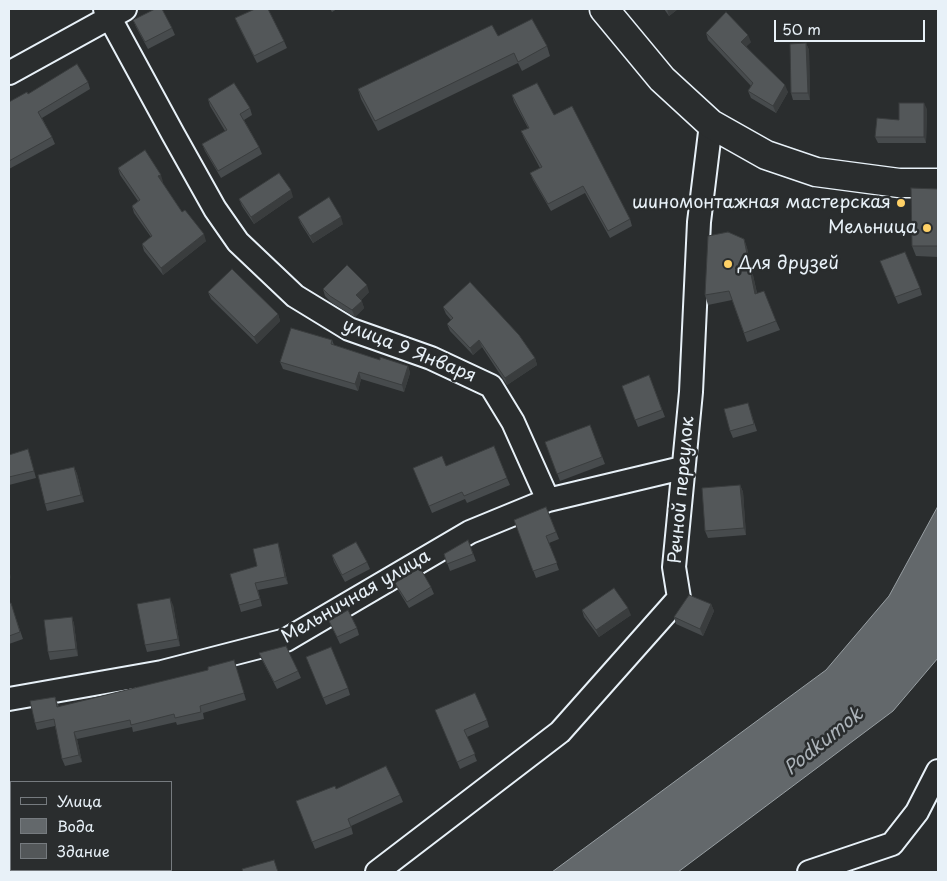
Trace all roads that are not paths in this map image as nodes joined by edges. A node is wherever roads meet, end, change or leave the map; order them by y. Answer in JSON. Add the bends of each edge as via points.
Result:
{"nodes":[{"id":1,"x":604,"y":9,"type":"edge"},
{"id":2,"x":113,"y":12,"type":"edge"},
{"id":3,"x":9,"y":73,"type":"edge"},
{"id":4,"x":711,"y":124,"type":"junction"},
{"id":5,"x":938,"y":183,"type":"edge"},
{"id":6,"x":682,"y":468,"type":"junction"},
{"id":7,"x":548,"y":500,"type":"junction"},
{"id":8,"x":9,"y":699,"type":"edge"},
{"id":9,"x":938,"y":772,"type":"edge"},
{"id":10,"x":818,"y":871,"type":"edge"},
{"id":11,"x":377,"y":872,"type":"edge"}],
"edges":[{"from":1,"to":4,"type":"main road","via":[[662,79]]},
{"from":2,"to":3,"type":"street"},
{"from":2,"to":7,"type":"street","name":"улица 9 Января","via":[[215,208],[238,242],[295,296],[349,329],[431,358],[491,386],[513,422]]},
{"from":4,"to":5,"type":"main road","via":[[766,156],[816,172],[899,183]]},
{"from":4,"to":6,"type":"street","name":"Речной переулок","via":[[699,222],[691,392]]},
{"from":6,"to":7,"type":"street"},
{"from":6,"to":11,"type":"street","name":"Речной переулок","via":[[674,567],[679,598],[560,732]]},
{"from":7,"to":8,"type":"street","name":"Мельничная улица","via":[[470,532],[286,640],[162,672]]},
{"from":9,"to":10,"type":"street","via":[[917,812],[892,844]]}]}
